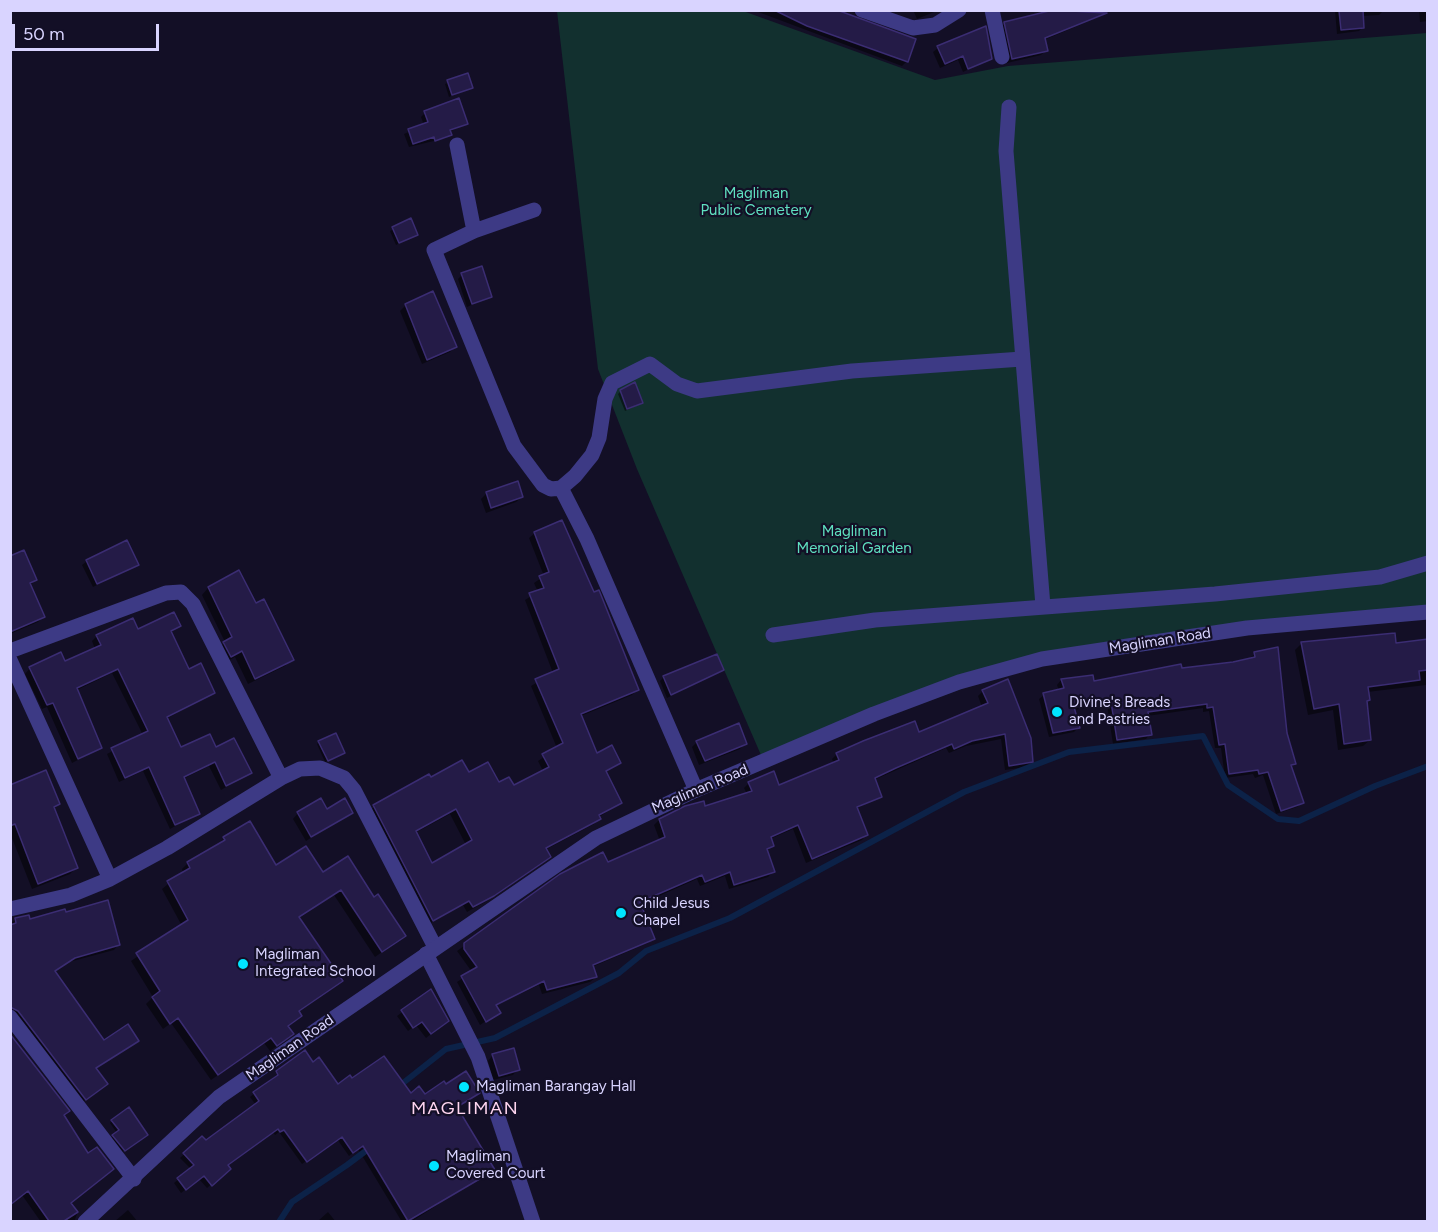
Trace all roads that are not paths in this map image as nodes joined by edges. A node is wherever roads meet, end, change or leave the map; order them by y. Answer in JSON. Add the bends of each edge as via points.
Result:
{"nodes":[{"id":1,"x":959,"y":10,"type":"edge"},
{"id":2,"x":992,"y":10,"type":"edge"},
{"id":3,"x":867,"y":11,"type":"edge"},
{"id":4,"x":1002,"y":57,"type":"dead end"},
{"id":5,"x":1010,"y":106,"type":"dead end"},
{"id":6,"x":457,"y":146,"type":"dead end"},
{"id":7,"x":534,"y":210,"type":"dead end"},
{"id":8,"x":474,"y":231,"type":"junction"},
{"id":9,"x":1022,"y":359,"type":"junction"},
{"id":10,"x":561,"y":489,"type":"junction"},
{"id":11,"x":1428,"y":563,"type":"edge"},
{"id":12,"x":1043,"y":606,"type":"junction"},
{"id":13,"x":1428,"y":612,"type":"edge"},
{"id":14,"x":773,"y":635,"type":"dead end"},
{"id":15,"x":10,"y":651,"type":"edge"},
{"id":16,"x":10,"y":660,"type":"edge"},
{"id":17,"x":281,"y":778,"type":"junction"},
{"id":18,"x":696,"y":789,"type":"junction"},
{"id":19,"x":110,"y":879,"type":"junction"},
{"id":20,"x":10,"y":909,"type":"edge"},
{"id":21,"x":430,"y":951,"type":"junction"},
{"id":22,"x":10,"y":1017,"type":"edge"},
{"id":23,"x":134,"y":1179,"type":"junction"},
{"id":24,"x":85,"y":1221,"type":"edge"},
{"id":25,"x":533,"y":1221,"type":"edge"}],
"edges":[{"from":1,"to":3,"type":"street","via":[[935,25],[913,28]]},
{"from":2,"to":4,"type":"street"},
{"from":5,"to":9,"type":"street","via":[[1006,151]]},
{"from":6,"to":8,"type":"street"},
{"from":7,"to":8,"type":"street"},
{"from":8,"to":10,"type":"street","via":[[434,250],[514,446],[543,485]]},
{"from":9,"to":10,"type":"street","via":[[852,371],[697,391],[677,384],[650,364],[612,383],[592,455]]},
{"from":9,"to":12,"type":"street"},
{"from":10,"to":18,"type":"street"},
{"from":11,"to":12,"type":"street","via":[[1380,577]]},
{"from":12,"to":14,"type":"street","via":[[874,620]]},
{"from":13,"to":18,"type":"street","name":"Magliman Road","via":[[1247,628],[1042,659],[959,682]]},
{"from":15,"to":17,"type":"street","via":[[166,592],[181,592],[193,604]]},
{"from":16,"to":19,"type":"street"},
{"from":17,"to":19,"type":"street"},
{"from":17,"to":21,"type":"street","via":[[300,769],[321,768],[344,778],[354,790]]},
{"from":18,"to":21,"type":"street","name":"Magliman Road","via":[[596,838]]},
{"from":19,"to":20,"type":"street","via":[[70,895]]},
{"from":21,"to":23,"type":"street","name":"Magliman Road","via":[[219,1097]]},
{"from":21,"to":25,"type":"street","via":[[478,1057]]},
{"from":22,"to":23,"type":"street"},
{"from":23,"to":24,"type":"street","name":"Magliman Road"}]}
